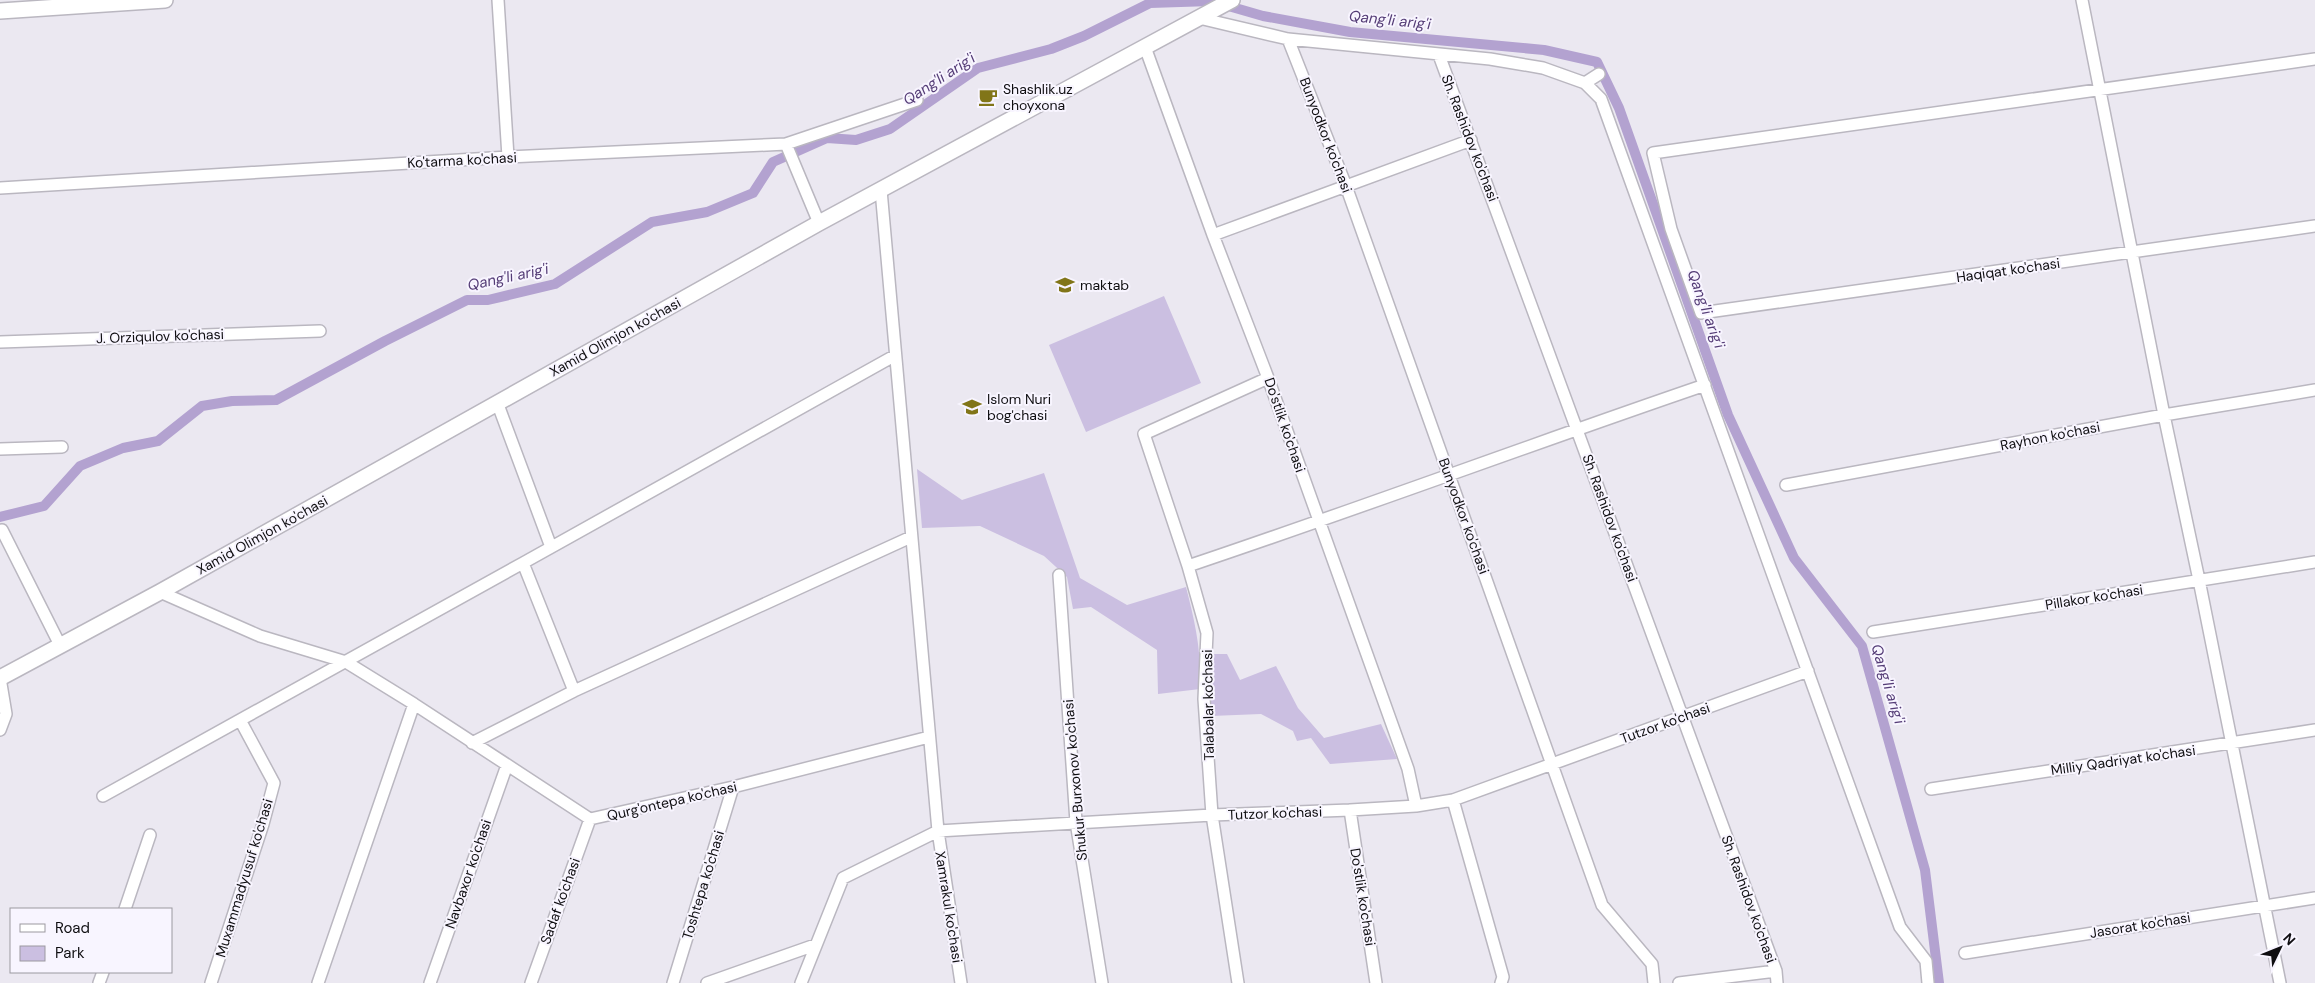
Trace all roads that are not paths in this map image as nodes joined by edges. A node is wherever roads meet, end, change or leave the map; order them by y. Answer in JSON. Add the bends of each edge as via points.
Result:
{"nodes":[{"id":1,"x":166,"y":0,"type":"edge"},
{"id":2,"x":498,"y":0,"type":"edge"},
{"id":3,"x":1232,"y":0,"type":"edge"},
{"id":4,"x":2082,"y":0,"type":"edge"},
{"id":5,"x":0,"y":11,"type":"edge"},
{"id":6,"x":1199,"y":18,"type":"junction"},
{"id":7,"x":1288,"y":39,"type":"junction"},
{"id":8,"x":1144,"y":47,"type":"junction"},
{"id":9,"x":1439,"y":55,"type":"junction"},
{"id":10,"x":2315,"y":59,"type":"edge"},
{"id":11,"x":1598,"y":74,"type":"dead end"},
{"id":12,"x":1585,"y":83,"type":"junction"},
{"id":13,"x":2100,"y":91,"type":"junction"},
{"id":14,"x":917,"y":100,"type":"dead end"},
{"id":15,"x":1471,"y":140,"type":"junction"},
{"id":16,"x":790,"y":151,"type":"junction"},
{"id":17,"x":508,"y":157,"type":"junction"},
{"id":18,"x":1346,"y":186,"type":"junction"},
{"id":19,"x":0,"y":188,"type":"edge"},
{"id":20,"x":881,"y":190,"type":"junction"},
{"id":21,"x":819,"y":223,"type":"junction"},
{"id":22,"x":2315,"y":226,"type":"edge"},
{"id":23,"x":1213,"y":235,"type":"junction"},
{"id":24,"x":2132,"y":252,"type":"junction"},
{"id":25,"x":320,"y":331,"type":"dead end"},
{"id":26,"x":0,"y":342,"type":"edge"},
{"id":27,"x":894,"y":356,"type":"junction"},
{"id":28,"x":1268,"y":378,"type":"junction"},
{"id":29,"x":1705,"y":386,"type":"junction"},
{"id":30,"x":2315,"y":390,"type":"edge"},
{"id":31,"x":497,"y":402,"type":"junction"},
{"id":32,"x":2164,"y":415,"type":"junction"},
{"id":33,"x":1577,"y":429,"type":"junction"},
{"id":34,"x":62,"y":448,"type":"dead end"},
{"id":35,"x":0,"y":450,"type":"edge"},
{"id":36,"x":1448,"y":475,"type":"junction"},
{"id":37,"x":1786,"y":485,"type":"dead end"},
{"id":38,"x":1319,"y":522,"type":"junction"},
{"id":39,"x":2,"y":530,"type":"dead end"},
{"id":40,"x":911,"y":537,"type":"junction"},
{"id":41,"x":551,"y":548,"type":"junction"},
{"id":42,"x":2315,"y":562,"type":"edge"},
{"id":43,"x":523,"y":563,"type":"junction"},
{"id":44,"x":1188,"y":566,"type":"junction"},
{"id":45,"x":1059,"y":575,"type":"dead end"},
{"id":46,"x":2199,"y":580,"type":"junction"},
{"id":47,"x":160,"y":592,"type":"junction"},
{"id":48,"x":1873,"y":632,"type":"dead end"},
{"id":49,"x":60,"y":645,"type":"junction"},
{"id":50,"x":346,"y":662,"type":"junction"},
{"id":51,"x":1808,"y":671,"type":"junction"},
{"id":52,"x":0,"y":678,"type":"edge"},
{"id":53,"x":574,"y":691,"type":"junction"},
{"id":54,"x":414,"y":704,"type":"junction"},
{"id":55,"x":1683,"y":717,"type":"junction"},
{"id":56,"x":240,"y":720,"type":"junction"},
{"id":57,"x":0,"y":730,"type":"edge"},
{"id":58,"x":2315,"y":730,"type":"edge"},
{"id":59,"x":929,"y":738,"type":"junction"},
{"id":60,"x":472,"y":742,"type":"junction"},
{"id":61,"x":2232,"y":744,"type":"junction"},
{"id":62,"x":1553,"y":764,"type":"junction"},
{"id":63,"x":507,"y":765,"type":"junction"},
{"id":64,"x":733,"y":787,"type":"junction"},
{"id":65,"x":1931,"y":789,"type":"dead end"},
{"id":66,"x":103,"y":796,"type":"dead end"},
{"id":67,"x":1453,"y":800,"type":"junction"},
{"id":68,"x":1416,"y":806,"type":"junction"},
{"id":69,"x":1350,"y":810,"type":"junction"},
{"id":70,"x":1212,"y":815,"type":"junction"},
{"id":71,"x":590,"y":819,"type":"junction"},
{"id":72,"x":1076,"y":822,"type":"junction"},
{"id":73,"x":938,"y":831,"type":"junction"},
{"id":74,"x":150,"y":835,"type":"dead end"},
{"id":75,"x":2315,"y":898,"type":"edge"},
{"id":76,"x":2265,"y":905,"type":"junction"},
{"id":77,"x":124,"y":908,"type":"edge"},
{"id":78,"x":815,"y":944,"type":"junction"},
{"id":79,"x":1965,"y":953,"type":"dead end"},
{"id":80,"x":1776,"y":971,"type":"junction"},
{"id":81,"x":211,"y":983,"type":"edge"},
{"id":82,"x":318,"y":983,"type":"edge"},
{"id":83,"x":430,"y":983,"type":"edge"},
{"id":84,"x":531,"y":983,"type":"edge"},
{"id":85,"x":673,"y":983,"type":"edge"},
{"id":86,"x":707,"y":983,"type":"edge"},
{"id":87,"x":800,"y":983,"type":"edge"},
{"id":88,"x":961,"y":983,"type":"edge"},
{"id":89,"x":1102,"y":983,"type":"edge"},
{"id":90,"x":1238,"y":983,"type":"edge"},
{"id":91,"x":1376,"y":983,"type":"edge"},
{"id":92,"x":1501,"y":983,"type":"edge"},
{"id":93,"x":1654,"y":983,"type":"edge"},
{"id":94,"x":1679,"y":983,"type":"edge"},
{"id":95,"x":1777,"y":983,"type":"edge"},
{"id":96,"x":1928,"y":983,"type":"edge"},
{"id":97,"x":2280,"y":983,"type":"edge"}],
"edges":[{"from":1,"to":5,"type":"main road"},
{"from":2,"to":17,"type":"street"},
{"from":3,"to":6,"type":"main road","name":"Xamid Olimjon ko'chasi"},
{"from":4,"to":13,"type":"street"},
{"from":6,"to":7,"type":"street"},
{"from":6,"to":8,"type":"main road","name":"Xamid Olimjon ko'chasi"},
{"from":7,"to":9,"type":"street"},
{"from":7,"to":18,"type":"street","name":"Bunyodkor ko'chasi"},
{"from":8,"to":20,"type":"main road","name":"Xamid Olimjon ko'chasi"},
{"from":8,"to":23,"type":"street","name":"Do'stlik ko'chasi"},
{"from":9,"to":12,"type":"street","via":[[1543,68]]},
{"from":9,"to":15,"type":"street","name":"Sh. Rashidov ko'chasi"},
{"from":10,"to":13,"type":"street"},
{"from":11,"to":12,"type":"street"},
{"from":12,"to":29,"type":"street","via":[[1601,99]]},
{"from":13,"to":24,"type":"street"},
{"from":13,"to":24,"type":"street","name":"Haqiqat ko'chasi","via":[[1654,153],[1671,229],[1700,313]]},
{"from":14,"to":16,"type":"street","name":"Ko'tarma ko'chasi"},
{"from":15,"to":18,"type":"street"},
{"from":15,"to":33,"type":"street","name":"Sh. Rashidov ko'chasi"},
{"from":16,"to":17,"type":"street","name":"Ko'tarma ko'chasi"},
{"from":16,"to":21,"type":"street"},
{"from":17,"to":19,"type":"street","name":"Ko'tarma ko'chasi"},
{"from":18,"to":23,"type":"street"},
{"from":18,"to":36,"type":"street","name":"Bunyodkor ko'chasi"},
{"from":20,"to":21,"type":"main road","name":"Xamid Olimjon ko'chasi"},
{"from":20,"to":27,"type":"street","name":"Xamrakul ko'chasi"},
{"from":21,"to":31,"type":"main road","name":"Xamid Olimjon ko'chasi"},
{"from":22,"to":24,"type":"street","name":"Haqiqat ko'chasi"},
{"from":23,"to":28,"type":"street","name":"Do'stlik ko'chasi"},
{"from":24,"to":32,"type":"street"},
{"from":25,"to":26,"type":"street","name":"J. Orziqulov ko'chasi"},
{"from":27,"to":40,"type":"street","name":"Xamrakul ko'chasi"},
{"from":27,"to":41,"type":"street"},
{"from":28,"to":38,"type":"street","name":"Do'stlik ko'chasi"},
{"from":28,"to":44,"type":"street","name":"Talabalar ko'chasi","via":[[1144,434]]},
{"from":29,"to":33,"type":"street"},
{"from":29,"to":51,"type":"street"},
{"from":30,"to":32,"type":"street","name":"Rayhon ko'chasi"},
{"from":31,"to":41,"type":"street"},
{"from":31,"to":47,"type":"main road","name":"Xamid Olimjon ko'chasi"},
{"from":32,"to":37,"type":"street","name":"Rayhon ko'chasi"},
{"from":32,"to":46,"type":"street"},
{"from":33,"to":36,"type":"street"},
{"from":33,"to":55,"type":"street","name":"Sh. Rashidov ko'chasi"},
{"from":34,"to":35,"type":"street"},
{"from":36,"to":38,"type":"street"},
{"from":36,"to":62,"type":"street","name":"Bunyodkor ko'chasi"},
{"from":38,"to":44,"type":"street"},
{"from":38,"to":68,"type":"street","name":"Do'stlik ko'chasi","via":[[1408,769]]},
{"from":39,"to":49,"type":"street"},
{"from":40,"to":53,"type":"street"},
{"from":40,"to":59,"type":"street","name":"Xamrakul ko'chasi"},
{"from":41,"to":43,"type":"street"},
{"from":42,"to":46,"type":"street","name":"Pillakor ko'chasi"},
{"from":43,"to":50,"type":"street"},
{"from":43,"to":53,"type":"street"},
{"from":44,"to":70,"type":"street","name":"Talabalar ko'chasi","via":[[1207,633],[1204,699]]},
{"from":45,"to":72,"type":"street","name":"Shukur Burxonov ko'chasi"},
{"from":46,"to":48,"type":"street","name":"Pillakor ko'chasi"},
{"from":46,"to":61,"type":"street"},
{"from":47,"to":49,"type":"main road","name":"Xamid Olimjon ko'chasi"},
{"from":47,"to":50,"type":"street","name":"Qurg'ontepa ko'chasi","via":[[260,636]]},
{"from":49,"to":52,"type":"main road","name":"Xamid Olimjon ko'chasi"},
{"from":50,"to":54,"type":"street","name":"Qurg'ontepa ko'chasi"},
{"from":50,"to":56,"type":"street"},
{"from":51,"to":55,"type":"street","name":"Tutzor ko'chasi"},
{"from":51,"to":96,"type":"street","via":[[1900,927],[1926,961]]},
{"from":52,"to":57,"type":"street","via":[[6,714]]},
{"from":53,"to":60,"type":"street"},
{"from":54,"to":60,"type":"street","name":"Qurg'ontepa ko'chasi"},
{"from":54,"to":82,"type":"street"},
{"from":55,"to":62,"type":"street","name":"Tutzor ko'chasi"},
{"from":55,"to":80,"type":"street","name":"Sh. Rashidov ko'chasi"},
{"from":56,"to":66,"type":"street"},
{"from":56,"to":81,"type":"street","name":"Muxammadyusuf ko'chasi","via":[[274,783]]},
{"from":58,"to":61,"type":"street","name":"Milliy Qadriyat ko'chasi"},
{"from":59,"to":64,"type":"street","name":"Qurg'ontepa ko'chasi"},
{"from":59,"to":73,"type":"street","name":"Xamrakul ko'chasi"},
{"from":60,"to":63,"type":"street","name":"Qurg'ontepa ko'chasi"},
{"from":61,"to":65,"type":"street","name":"Milliy Qadriyat ko'chasi"},
{"from":61,"to":76,"type":"street"},
{"from":62,"to":67,"type":"street","name":"Tutzor ko'chasi"},
{"from":62,"to":93,"type":"street","name":"Bunyodkor ko'chasi","via":[[1602,904],[1652,964]]},
{"from":63,"to":71,"type":"street","name":"Qurg'ontepa ko'chasi"},
{"from":63,"to":83,"type":"street","name":"Navbaxor ko'chasi"},
{"from":64,"to":71,"type":"street","name":"Qurg'ontepa ko'chasi"},
{"from":64,"to":85,"type":"street","name":"Toshtepa ko'chasi"},
{"from":67,"to":68,"type":"street","name":"Tutzor ko'chasi"},
{"from":67,"to":92,"type":"street","via":[[1503,976]]},
{"from":68,"to":69,"type":"street","name":"Tutzor ko'chasi"},
{"from":69,"to":70,"type":"street","name":"Tutzor ko'chasi"},
{"from":69,"to":91,"type":"street","name":"Do'stlik ko'chasi"},
{"from":70,"to":72,"type":"street","name":"Tutzor ko'chasi"},
{"from":70,"to":90,"type":"street","name":"Talabalar ko'chasi"},
{"from":71,"to":84,"type":"street","name":"Sadaf ko'chasi"},
{"from":72,"to":73,"type":"street","name":"Tutzor ko'chasi"},
{"from":72,"to":89,"type":"street","name":"Shukur Burxonov ko'chasi"},
{"from":73,"to":78,"type":"street","name":"Tutzor ko'chasi","via":[[843,878]]},
{"from":73,"to":88,"type":"street","name":"Xamrakul ko'chasi"},
{"from":74,"to":77,"type":"street"},
{"from":75,"to":76,"type":"street","name":"Jasorat ko'chasi"},
{"from":76,"to":79,"type":"street","name":"Jasorat ko'chasi"},
{"from":76,"to":97,"type":"street"},
{"from":78,"to":86,"type":"street"},
{"from":78,"to":87,"type":"street","name":"Tutzor ko'chasi"},
{"from":80,"to":94,"type":"street"},
{"from":80,"to":95,"type":"street","name":"Sh. Rashidov ko'chasi"}]}
